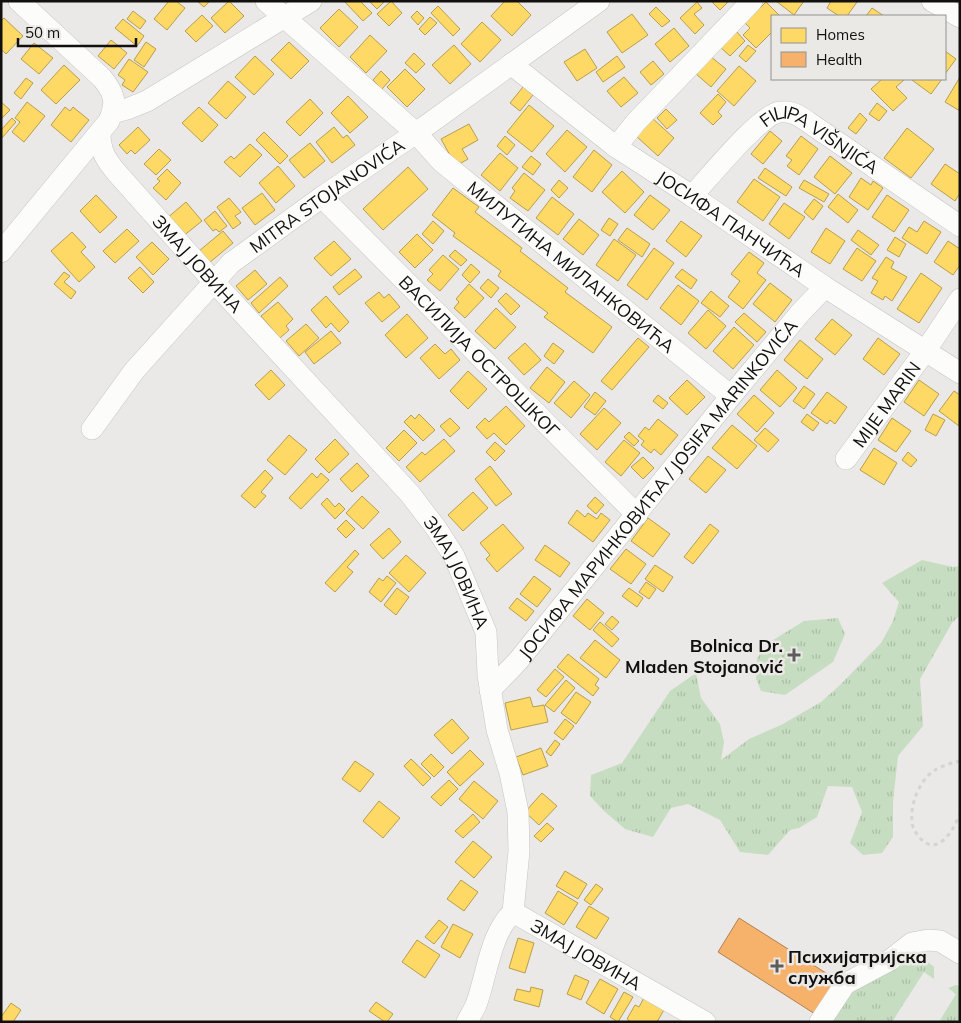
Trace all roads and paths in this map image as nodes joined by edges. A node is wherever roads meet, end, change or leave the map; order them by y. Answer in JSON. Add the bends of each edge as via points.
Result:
{"nodes":[{"id":1,"x":19,"y":1,"type":"edge"},
{"id":2,"x":266,"y":1,"type":"edge"},
{"id":3,"x":311,"y":1,"type":"edge"},
{"id":4,"x":599,"y":1,"type":"edge"},
{"id":5,"x":752,"y":1,"type":"edge"},
{"id":6,"x":932,"y":1,"type":"edge"},
{"id":7,"x":285,"y":17,"type":"junction"},
{"id":8,"x":960,"y":17,"type":"edge"},
{"id":9,"x":511,"y":64,"type":"junction"},
{"id":10,"x":113,"y":113,"type":"junction"},
{"id":11,"x":100,"y":133,"type":"junction"},
{"id":12,"x":416,"y":133,"type":"junction"},
{"id":13,"x":616,"y":146,"type":"junction"},
{"id":14,"x":692,"y":196,"type":"junction"},
{"id":15,"x":322,"y":197,"type":"junction"},
{"id":16,"x":960,"y":226,"type":"edge"},
{"id":17,"x":1,"y":252,"type":"edge"},
{"id":18,"x":214,"y":282,"type":"junction"},
{"id":19,"x":825,"y":286,"type":"junction"},
{"id":20,"x":960,"y":299,"type":"edge"},
{"id":21,"x":926,"y":350,"type":"junction"},
{"id":22,"x":960,"y":373,"type":"edge"},
{"id":23,"x":731,"y":396,"type":"junction"},
{"id":24,"x":92,"y":429,"type":"dead end"},
{"id":25,"x":846,"y":459,"type":"dead end"},
{"id":26,"x":637,"y":515,"type":"junction"},
{"id":27,"x":490,"y":690,"type":"junction"},
{"id":28,"x":960,"y":761,"type":"edge"},
{"id":29,"x":960,"y":814,"type":"edge"},
{"id":30,"x":513,"y":912,"type":"junction"},
{"id":31,"x":960,"y":953,"type":"edge"},
{"id":32,"x":467,"y":1022,"type":"edge"},
{"id":33,"x":705,"y":1022,"type":"edge"},
{"id":34,"x":820,"y":1022,"type":"edge"}],
"edges":[{"from":1,"to":10,"type":"street","via":[[102,78],[112,91]]},
{"from":2,"to":7,"type":"street","name":"МИЛУТИНА МИЛАНКОВИЋА"},
{"from":3,"to":7,"type":"street"},
{"from":4,"to":9,"type":"street","name":"MITRA STOJANOVIĆA"},
{"from":5,"to":13,"type":"street"},
{"from":6,"to":8,"type":"street"},
{"from":7,"to":10,"type":"street","via":[[147,101]]},
{"from":7,"to":12,"type":"street","name":"МИЛУТИНА МИЛАНКОВИЋА"},
{"from":9,"to":12,"type":"street","name":"MITRA STOJANOVIĆA"},
{"from":9,"to":13,"type":"street","name":"ЈОСИФА ПАНЧИЋА"},
{"from":10,"to":11,"type":"street"},
{"from":11,"to":17,"type":"street"},
{"from":11,"to":18,"type":"street","name":"ЗМАЈ ЈОВИНА","via":[[104,157]]},
{"from":12,"to":15,"type":"street","name":"MITRA STOJANOVIĆA"},
{"from":12,"to":23,"type":"street","name":"МИЛУТИНА МИЛАНКОВИЋА","via":[[441,161]]},
{"from":13,"to":14,"type":"street","name":"ЈОСИФА ПАНЧИЋА"},
{"from":14,"to":16,"type":"street","name":"FILIPA VIŠNJIĆA","via":[[750,133],[770,115],[786,111],[811,124]]},
{"from":14,"to":19,"type":"street","name":"ЈОСИФА ПАНЧИЋА"},
{"from":15,"to":18,"type":"street","name":"MITRA STOJANOVIĆA","via":[[231,262]]},
{"from":15,"to":26,"type":"street","name":"ВАСИЛИЈА ОСТРОШКОГ"},
{"from":18,"to":24,"type":"street","name":"MITRA STOJANOVIĆA","via":[[134,371]]},
{"from":18,"to":27,"type":"street","name":"ЗМАЈ ЈОВИНА","via":[[410,494],[436,528],[454,556],[486,632]]},
{"from":19,"to":21,"type":"street","name":"ЈОСИФА ПАНЧИЋА"},
{"from":19,"to":23,"type":"street","name":"ЈОСИФА МАРИНКОВИЋА / JOSIFA MARINKOVIĆA"},
{"from":20,"to":21,"type":"street"},
{"from":21,"to":22,"type":"street","name":"ЈОСИФА ПАНЧИЋА"},
{"from":21,"to":25,"type":"street","name":"MIJE MARIN"},
{"from":23,"to":26,"type":"street","name":"ЈОСИФА МАРИНКОВИЋА / JOSIFA MARINKOVIĆA"},
{"from":26,"to":27,"type":"street","name":"ЈОСИФА МАРИНКОВИЋА / JOSIFA MARINKOVIĆA","via":[[518,661]]},
{"from":27,"to":30,"type":"street","name":"ЗМАЈ ЈОВИНА","via":[[518,812],[519,851]]},
{"from":28,"to":29,"type":"path","via":[[934,771],[924,780],[916,796],[912,821],[922,840],[938,844],[954,829]]},
{"from":30,"to":32,"type":"street","via":[[498,931],[476,1006]]},
{"from":30,"to":33,"type":"street","name":"ЗМАЈ ЈОВИНА"},
{"from":31,"to":34,"type":"street","via":[[940,941],[912,943],[890,960],[845,984]]}]}
